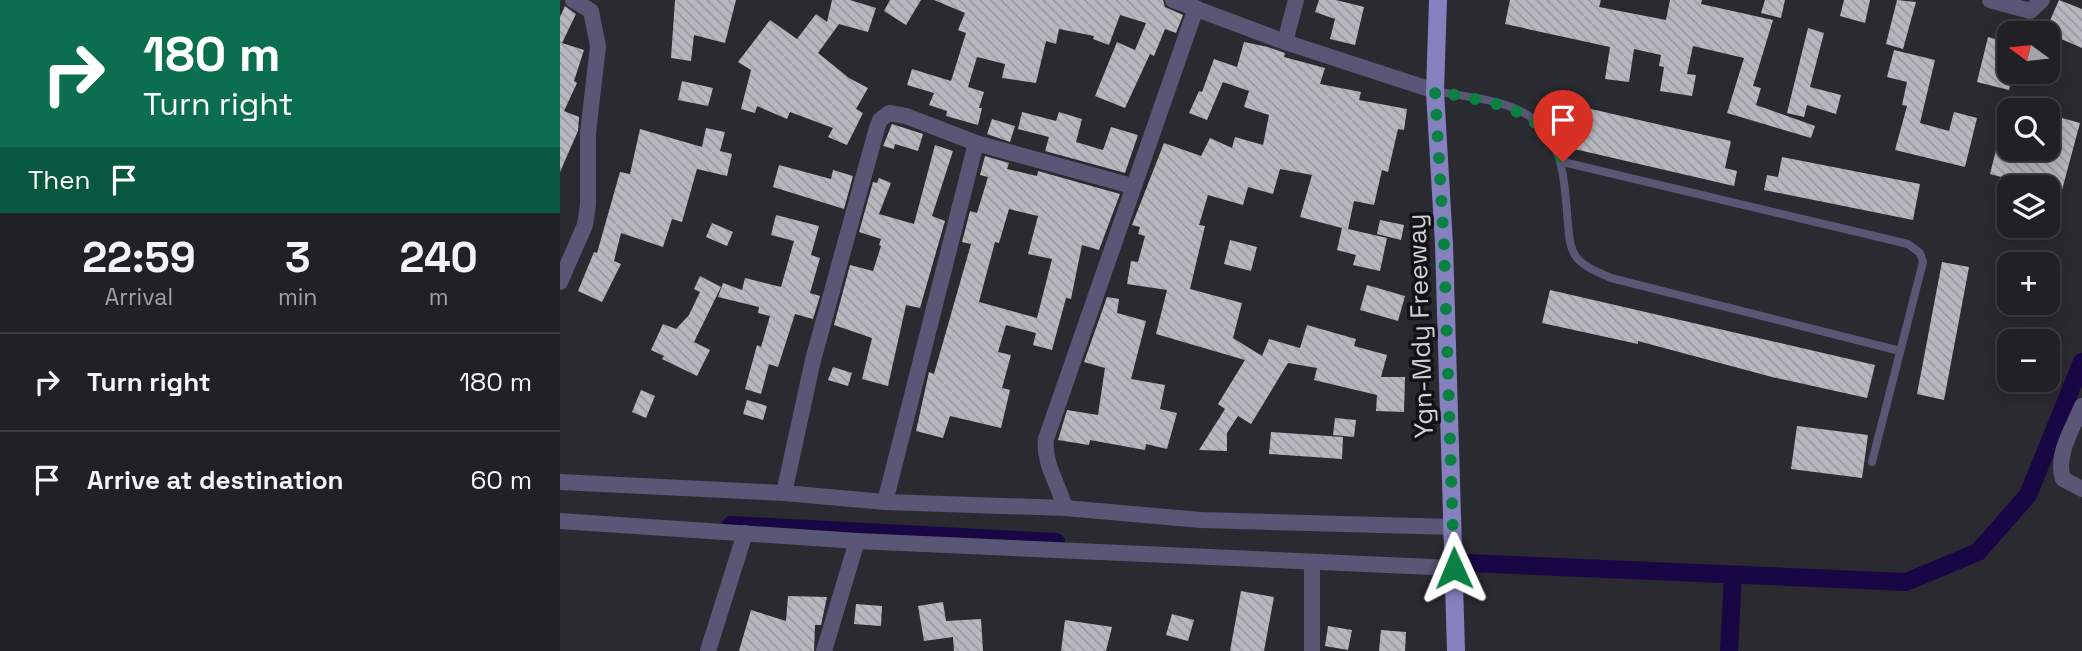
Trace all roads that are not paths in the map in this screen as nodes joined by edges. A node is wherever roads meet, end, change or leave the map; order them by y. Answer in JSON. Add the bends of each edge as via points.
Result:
{"nodes":[{"id":1,"x":573,"y":0,"type":"edge"},
{"id":2,"x":1173,"y":0,"type":"edge"},
{"id":3,"x":1296,"y":0,"type":"edge"},
{"id":4,"x":1438,"y":0,"type":"edge"},
{"id":5,"x":1990,"y":0,"type":"edge"},
{"id":6,"x":2042,"y":0,"type":"edge"},
{"id":7,"x":594,"y":6,"type":"edge"},
{"id":8,"x":1196,"y":8,"type":"junction"},
{"id":9,"x":1285,"y":42,"type":"junction"},
{"id":10,"x":1435,"y":91,"type":"junction"},
{"id":11,"x":976,"y":143,"type":"junction"},
{"id":12,"x":1563,"y":162,"type":"junction"},
{"id":13,"x":1132,"y":186,"type":"junction"},
{"id":14,"x":560,"y":282,"type":"edge"},
{"id":15,"x":1900,"y":351,"type":"junction"},
{"id":16,"x":2082,"y":406,"type":"edge"},
{"id":17,"x":1872,"y":462,"type":"dead end"},
{"id":18,"x":560,"y":482,"type":"edge"},
{"id":19,"x":2082,"y":489,"type":"edge"},
{"id":20,"x":784,"y":493,"type":"junction"},
{"id":21,"x":885,"y":502,"type":"junction"},
{"id":22,"x":1065,"y":508,"type":"junction"},
{"id":23,"x":560,"y":521,"type":"edge"},
{"id":24,"x":1453,"y":527,"type":"junction"},
{"id":25,"x":745,"y":533,"type":"junction"},
{"id":26,"x":857,"y":541,"type":"junction"},
{"id":27,"x":1312,"y":564,"type":"junction"},
{"id":28,"x":1454,"y":568,"type":"junction"},
{"id":29,"x":708,"y":651,"type":"edge"},
{"id":30,"x":824,"y":651,"type":"edge"},
{"id":31,"x":1312,"y":651,"type":"edge"},
{"id":32,"x":1456,"y":651,"type":"edge"}],
"edges":[{"from":1,"to":7,"type":"street"},
{"from":2,"to":8,"type":"street"},
{"from":3,"to":9,"type":"street"},
{"from":4,"to":10,"type":"main road","name":"Ygn-Mdy Freeway"},
{"from":5,"to":6,"type":"street","via":[[2030,11]]},
{"from":7,"to":14,"type":"street","via":[[598,46],[588,133],[588,204],[585,225]]},
{"from":8,"to":9,"type":"street"},
{"from":8,"to":13,"type":"street"},
{"from":9,"to":10,"type":"street"},
{"from":10,"to":12,"type":"lane","via":[[1509,107],[1528,116],[1556,145]]},
{"from":10,"to":24,"type":"main road","name":"Ygn-Mdy Freeway"},
{"from":11,"to":13,"type":"street"},
{"from":11,"to":20,"type":"street","via":[[896,113],[880,120],[813,360]]},
{"from":11,"to":21,"type":"street"},
{"from":12,"to":15,"type":"lane","via":[[1569,239],[1575,257],[1588,267],[1611,278]]},
{"from":12,"to":15,"type":"lane","via":[[1908,244],[1923,262]]},
{"from":13,"to":22,"type":"street","via":[[1046,439],[1047,462]]},
{"from":15,"to":17,"type":"lane"},
{"from":16,"to":19,"type":"street","via":[[2060,460],[2060,471],[2063,479]]},
{"from":18,"to":20,"type":"street"},
{"from":20,"to":21,"type":"street"},
{"from":21,"to":22,"type":"street"},
{"from":22,"to":24,"type":"street","via":[[1201,520]]},
{"from":23,"to":25,"type":"street"},
{"from":24,"to":28,"type":"main road","name":"Ygn-Mdy Freeway"},
{"from":25,"to":26,"type":"street"},
{"from":25,"to":29,"type":"street"},
{"from":26,"to":27,"type":"street"},
{"from":26,"to":30,"type":"street"},
{"from":27,"to":28,"type":"street"},
{"from":27,"to":31,"type":"street"},
{"from":28,"to":32,"type":"main road","name":"Ygn-Mdy Freeway"}]}
